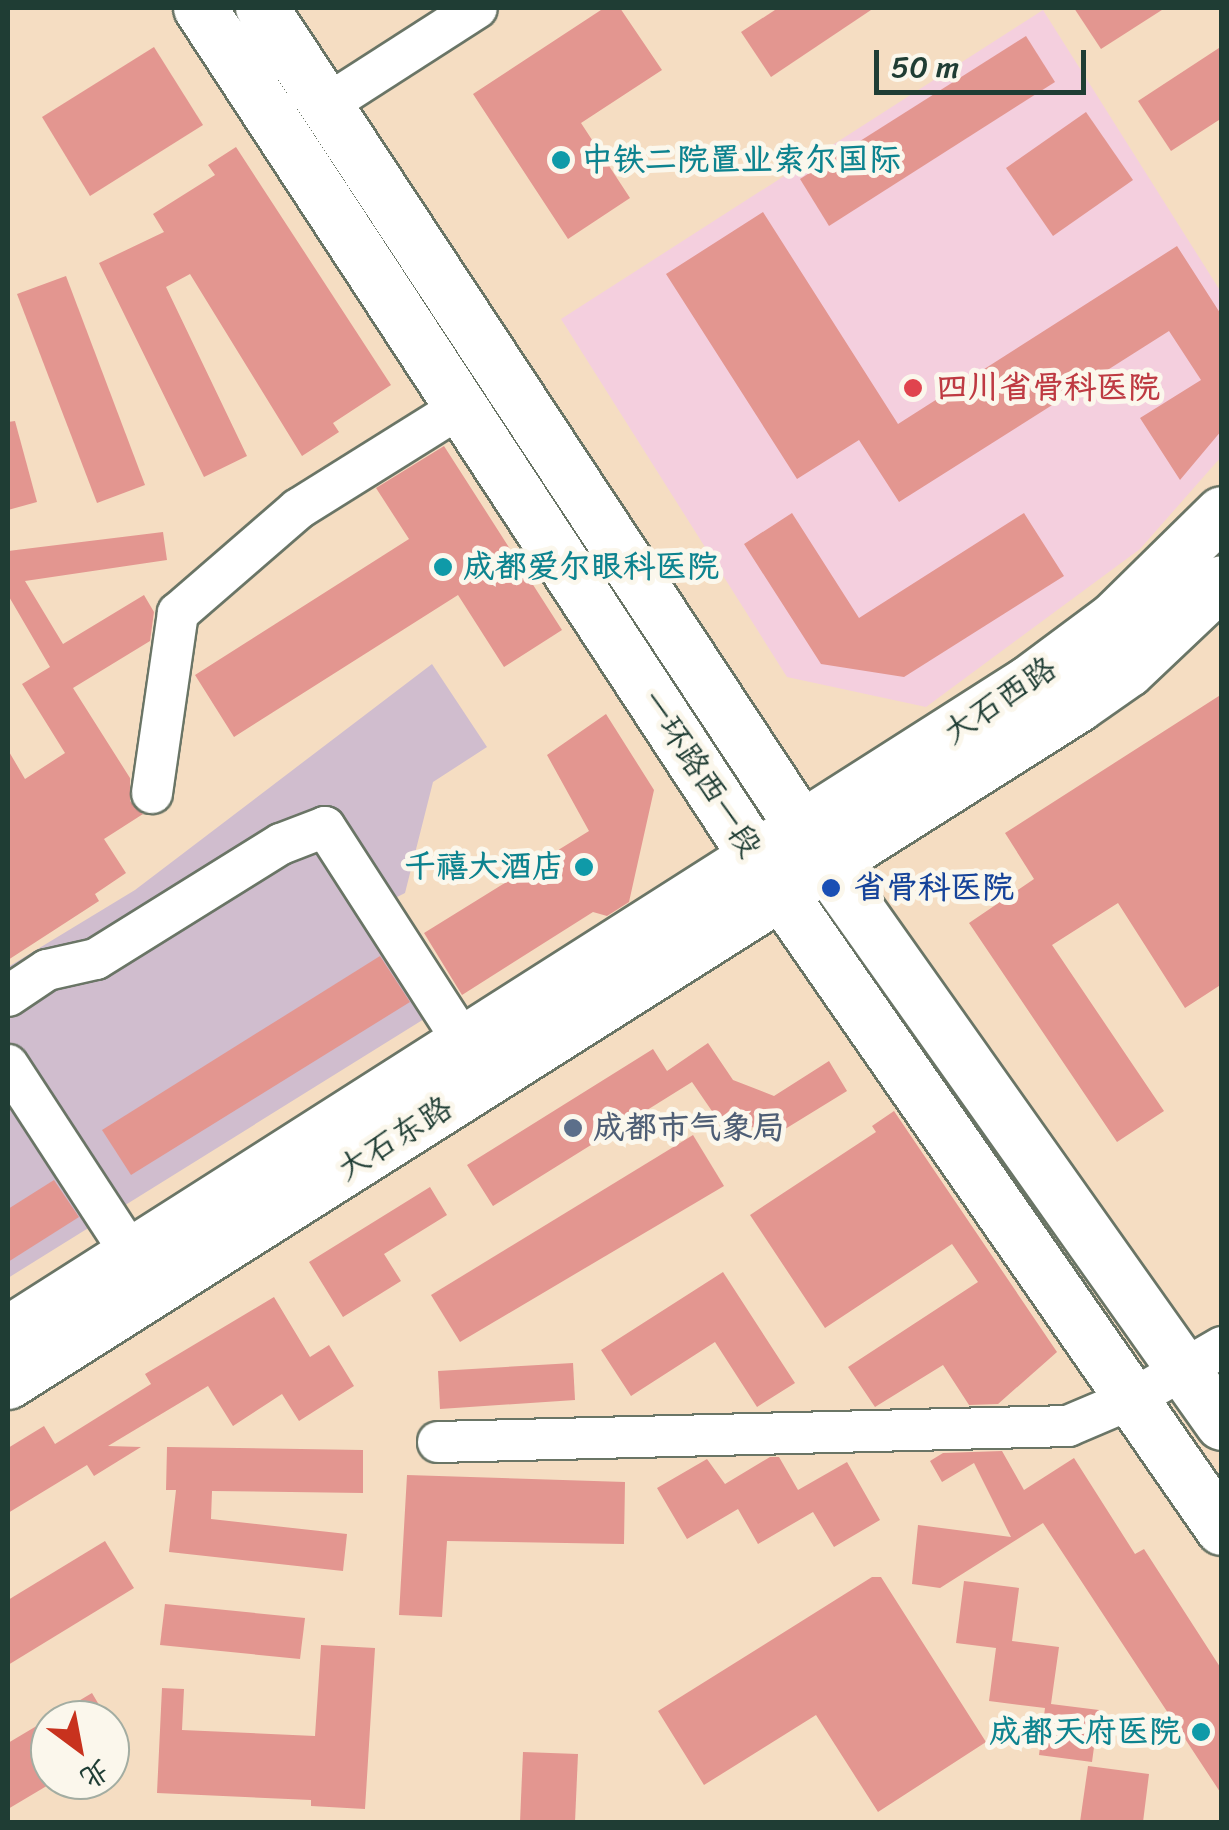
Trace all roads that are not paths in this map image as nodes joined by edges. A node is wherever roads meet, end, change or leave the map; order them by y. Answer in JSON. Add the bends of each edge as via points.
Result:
{"nodes":[{"id":1,"x":200,"y":8,"type":"edge"},
{"id":2,"x":262,"y":8,"type":"edge"},
{"id":3,"x":477,"y":8,"type":"edge"},
{"id":4,"x":326,"y":104,"type":"junction"},
{"id":5,"x":462,"y":407,"type":"junction"},
{"id":6,"x":1222,"y":513,"type":"edge"},
{"id":7,"x":1222,"y":582,"type":"edge"},
{"id":8,"x":152,"y":793,"type":"dead end"},
{"id":9,"x":815,"y":847,"type":"junction"},
{"id":10,"x":768,"y":876,"type":"junction"},
{"id":11,"x":8,"y":996,"type":"edge"},
{"id":12,"x":463,"y":1042,"type":"junction"},
{"id":13,"x":8,"y":1065,"type":"edge"},
{"id":14,"x":131,"y":1254,"type":"junction"},
{"id":15,"x":8,"y":1332,"type":"edge"},
{"id":16,"x":1203,"y":1358,"type":"edge"},
{"id":17,"x":8,"y":1383,"type":"edge"},
{"id":18,"x":1134,"y":1398,"type":"junction"},
{"id":19,"x":1222,"y":1424,"type":"edge"},
{"id":20,"x":438,"y":1442,"type":"dead end"},
{"id":21,"x":1222,"y":1529,"type":"edge"}],
"edges":[{"from":1,"to":5,"type":"main road","name":"一环路西一段"},
{"from":2,"to":4,"type":"main road","name":"一环路西一段"},
{"from":3,"to":4,"type":"street"},
{"from":4,"to":9,"type":"main road","name":"一环路西一段"},
{"from":5,"to":8,"type":"street","via":[[298,510],[178,613]]},
{"from":5,"to":10,"type":"main road","name":"一环路西一段"},
{"from":6,"to":9,"type":"main road","name":"大石西路","via":[[1164,574],[1071,653]]},
{"from":7,"to":9,"type":"main road","name":"大石西路","via":[[1128,671]]},
{"from":9,"to":10,"type":"main road","name":"大石西路"},
{"from":9,"to":16,"type":"main road","name":"一环路西一段"},
{"from":10,"to":12,"type":"main road","name":"大石东路"},
{"from":10,"to":17,"type":"main road","name":"大石东路"},
{"from":10,"to":18,"type":"main road","name":"一环路西一段"},
{"from":11,"to":12,"type":"street","via":[[47,970],[96,959],[281,844],[325,827]]},
{"from":12,"to":14,"type":"main road","name":"大石东路"},
{"from":13,"to":14,"type":"street"},
{"from":14,"to":15,"type":"main road","name":"大石东路"},
{"from":16,"to":18,"type":"street"},
{"from":16,"to":19,"type":"main road","name":"一环路西一段"},
{"from":18,"to":20,"type":"street","via":[[1068,1426]]},
{"from":18,"to":21,"type":"main road","name":"一环路西一段"}]}
